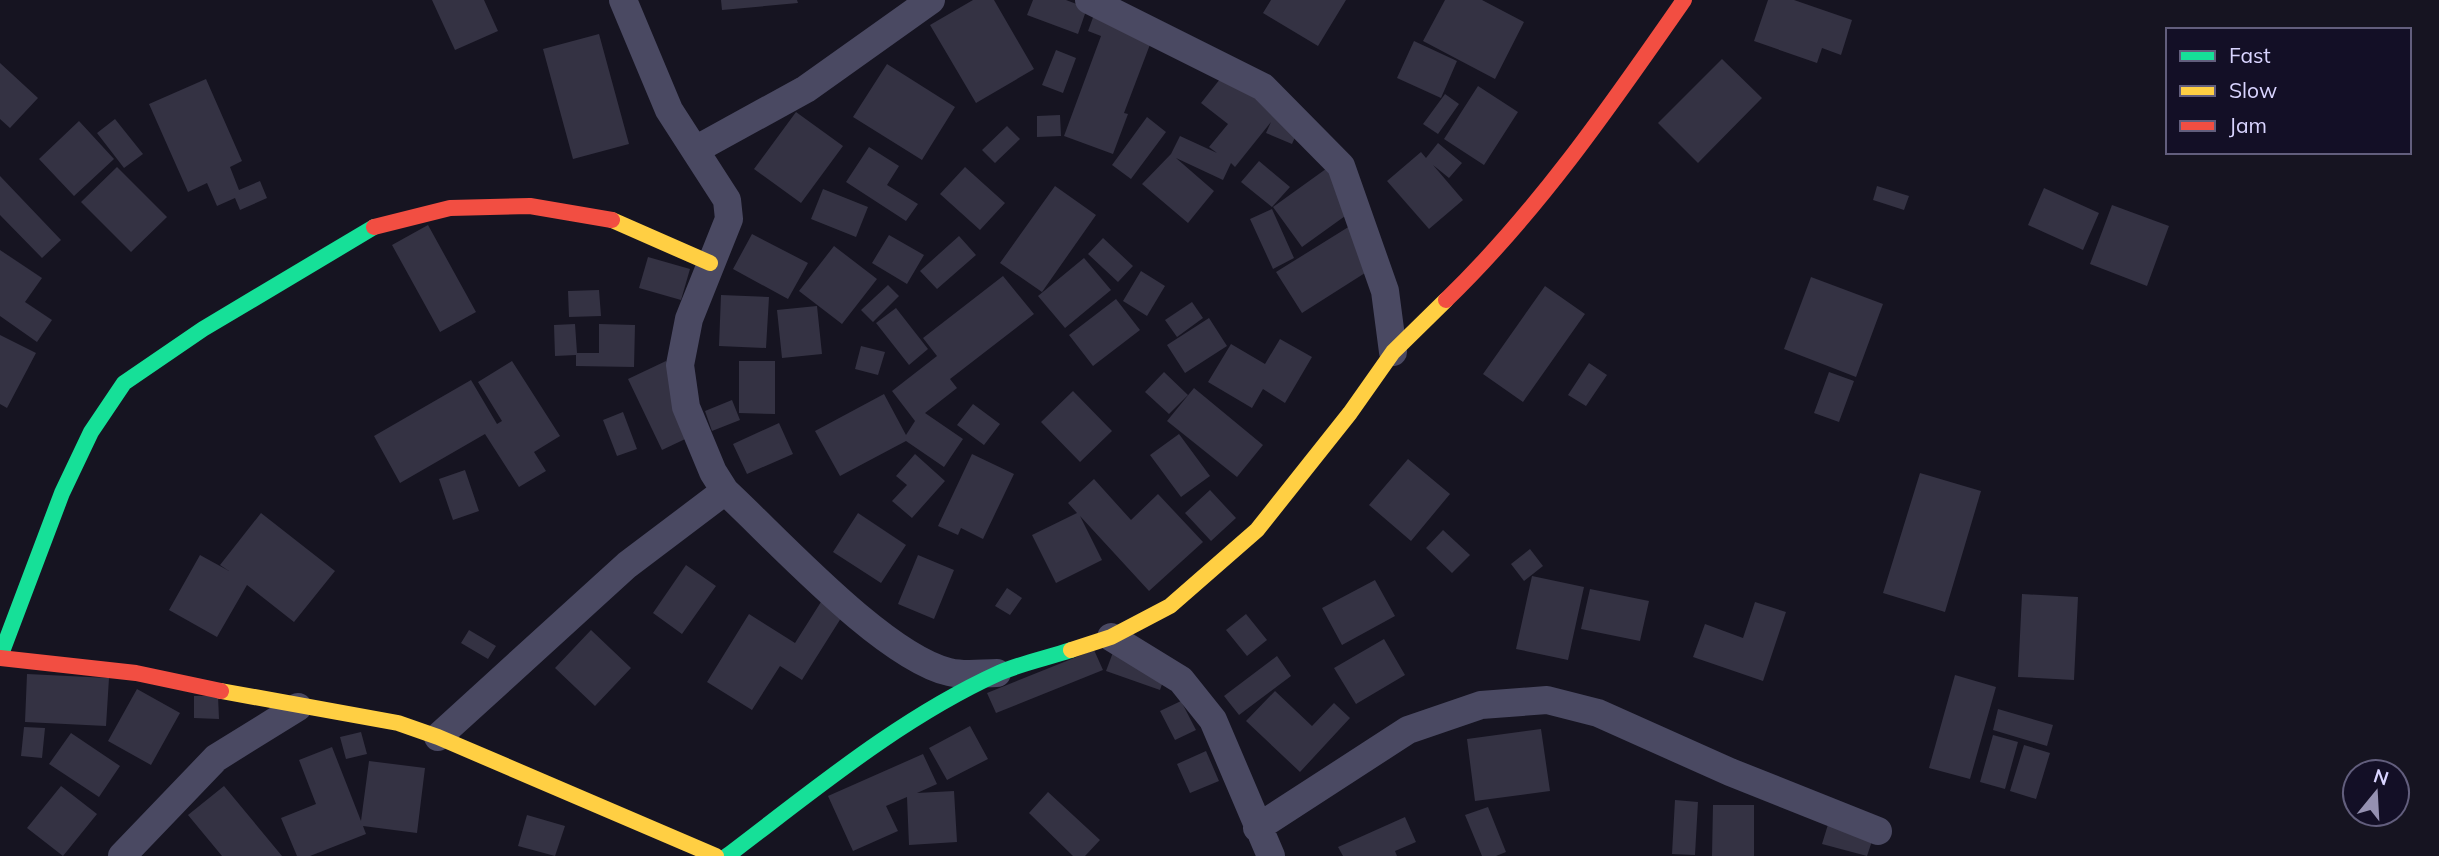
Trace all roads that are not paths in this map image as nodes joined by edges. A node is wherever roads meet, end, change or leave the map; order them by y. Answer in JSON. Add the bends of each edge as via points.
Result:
{"nodes":[{"id":1,"x":623,"y":0,"type":"edge"},
{"id":2,"x":931,"y":0,"type":"edge"},
{"id":3,"x":1089,"y":0,"type":"edge"},
{"id":4,"x":1684,"y":0,"type":"edge"},
{"id":5,"x":695,"y":150,"type":"junction"},
{"id":6,"x":710,"y":263,"type":"junction"},
{"id":7,"x":1393,"y":352,"type":"junction"},
{"id":8,"x":725,"y":491,"type":"junction"},
{"id":9,"x":1111,"y":637,"type":"junction"},
{"id":10,"x":0,"y":658,"type":"edge"},
{"id":11,"x":1000,"y":673,"type":"junction"},
{"id":12,"x":298,"y":707,"type":"junction"},
{"id":13,"x":438,"y":737,"type":"junction"},
{"id":14,"x":1257,"y":828,"type":"junction"},
{"id":15,"x":1878,"y":831,"type":"dead end"},
{"id":16,"x":122,"y":856,"type":"edge"},
{"id":17,"x":716,"y":856,"type":"edge"},
{"id":18,"x":727,"y":856,"type":"edge"},
{"id":19,"x":1271,"y":856,"type":"edge"}],
"edges":[{"from":1,"to":5,"type":"street","via":[[669,110]]},
{"from":2,"to":5,"type":"street","via":[[806,89]]},
{"from":3,"to":7,"type":"street","via":[[1263,86],[1341,166],[1385,291]]},
{"from":4,"to":7,"type":"street","via":[[1588,138],[1473,275]]},
{"from":5,"to":6,"type":"street","via":[[727,200],[729,219]]},
{"from":6,"to":8,"type":"street","via":[[689,319],[680,365],[686,407]]},
{"from":6,"to":10,"type":"street","via":[[605,217],[530,206],[450,208],[367,229],[203,328],[124,383],[91,432],[62,493]]},
{"from":7,"to":9,"type":"street","via":[[1257,530],[1170,606]]},
{"from":8,"to":11,"type":"street","via":[[852,612],[922,662],[951,673]]},
{"from":8,"to":13,"type":"street","via":[[627,565]]},
{"from":9,"to":11,"type":"street"},
{"from":9,"to":14,"type":"street","via":[[1181,680],[1213,720]]},
{"from":10,"to":12,"type":"street","via":[[136,673]]},
{"from":11,"to":18,"type":"street","via":[[919,717]]},
{"from":12,"to":13,"type":"street","via":[[398,723]]},
{"from":12,"to":16,"type":"street","via":[[216,758]]},
{"from":13,"to":17,"type":"street"},
{"from":14,"to":15,"type":"street","via":[[1408,730],[1481,705],[1547,700],[1598,713]]},
{"from":14,"to":19,"type":"street"}]}
